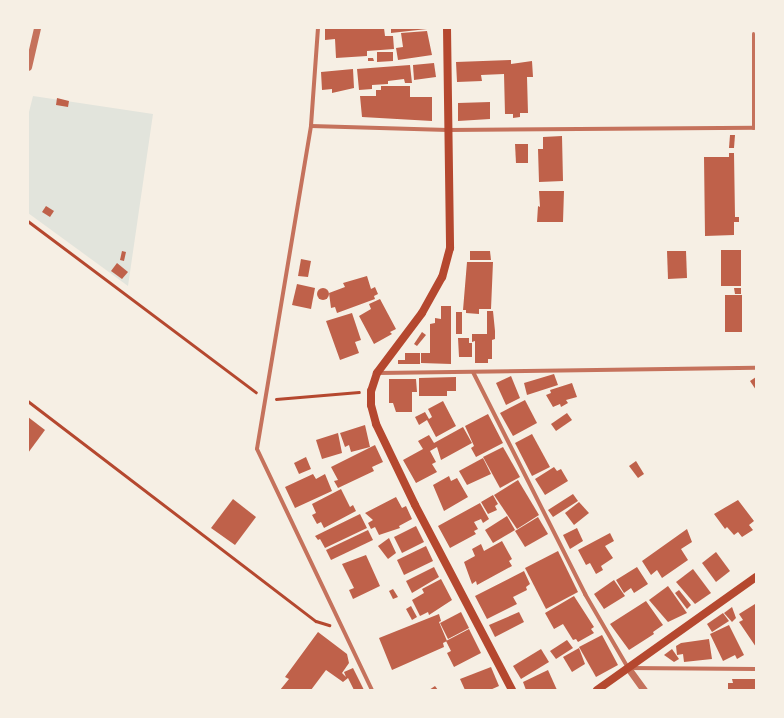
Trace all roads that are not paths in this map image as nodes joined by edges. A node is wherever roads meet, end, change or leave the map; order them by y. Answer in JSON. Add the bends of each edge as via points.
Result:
{"nodes":[{"id":1,"x":37,"y":28,"type":"edge"},
{"id":2,"x":318,"y":28,"type":"edge"},
{"id":3,"x":447,"y":28,"type":"edge"},
{"id":4,"x":753,"y":33,"type":"dead end"},
{"id":5,"x":28,"y":67,"type":"edge"},
{"id":6,"x":311,"y":126,"type":"junction"},
{"id":7,"x":754,"y":128,"type":"edge"},
{"id":8,"x":448,"y":130,"type":"junction"},
{"id":9,"x":756,"y":368,"type":"edge"},
{"id":10,"x":473,"y":372,"type":"junction"},
{"id":11,"x":377,"y":373,"type":"junction"},
{"id":12,"x":756,"y":577,"type":"edge"},
{"id":13,"x":628,"y":668,"type":"junction"},
{"id":14,"x":756,"y":669,"type":"edge"},
{"id":15,"x":372,"y":690,"type":"edge"},
{"id":16,"x":512,"y":690,"type":"edge"},
{"id":17,"x":597,"y":690,"type":"edge"},
{"id":18,"x":644,"y":690,"type":"edge"}],
"edges":[{"from":1,"to":5,"type":"street"},
{"from":2,"to":6,"type":"street"},
{"from":3,"to":8,"type":"main road"},
{"from":4,"to":7,"type":"lane"},
{"from":6,"to":8,"type":"street"},
{"from":6,"to":15,"type":"street","via":[[257,449]]},
{"from":7,"to":8,"type":"street"},
{"from":8,"to":11,"type":"main road","via":[[450,248],[442,277],[422,313]]},
{"from":9,"to":10,"type":"street"},
{"from":10,"to":11,"type":"street"},
{"from":10,"to":13,"type":"street","via":[[585,594]]},
{"from":11,"to":16,"type":"main road","via":[[371,391],[376,424]]},
{"from":12,"to":13,"type":"main road"},
{"from":13,"to":14,"type":"street"},
{"from":13,"to":17,"type":"main road"},
{"from":13,"to":18,"type":"street"}]}
